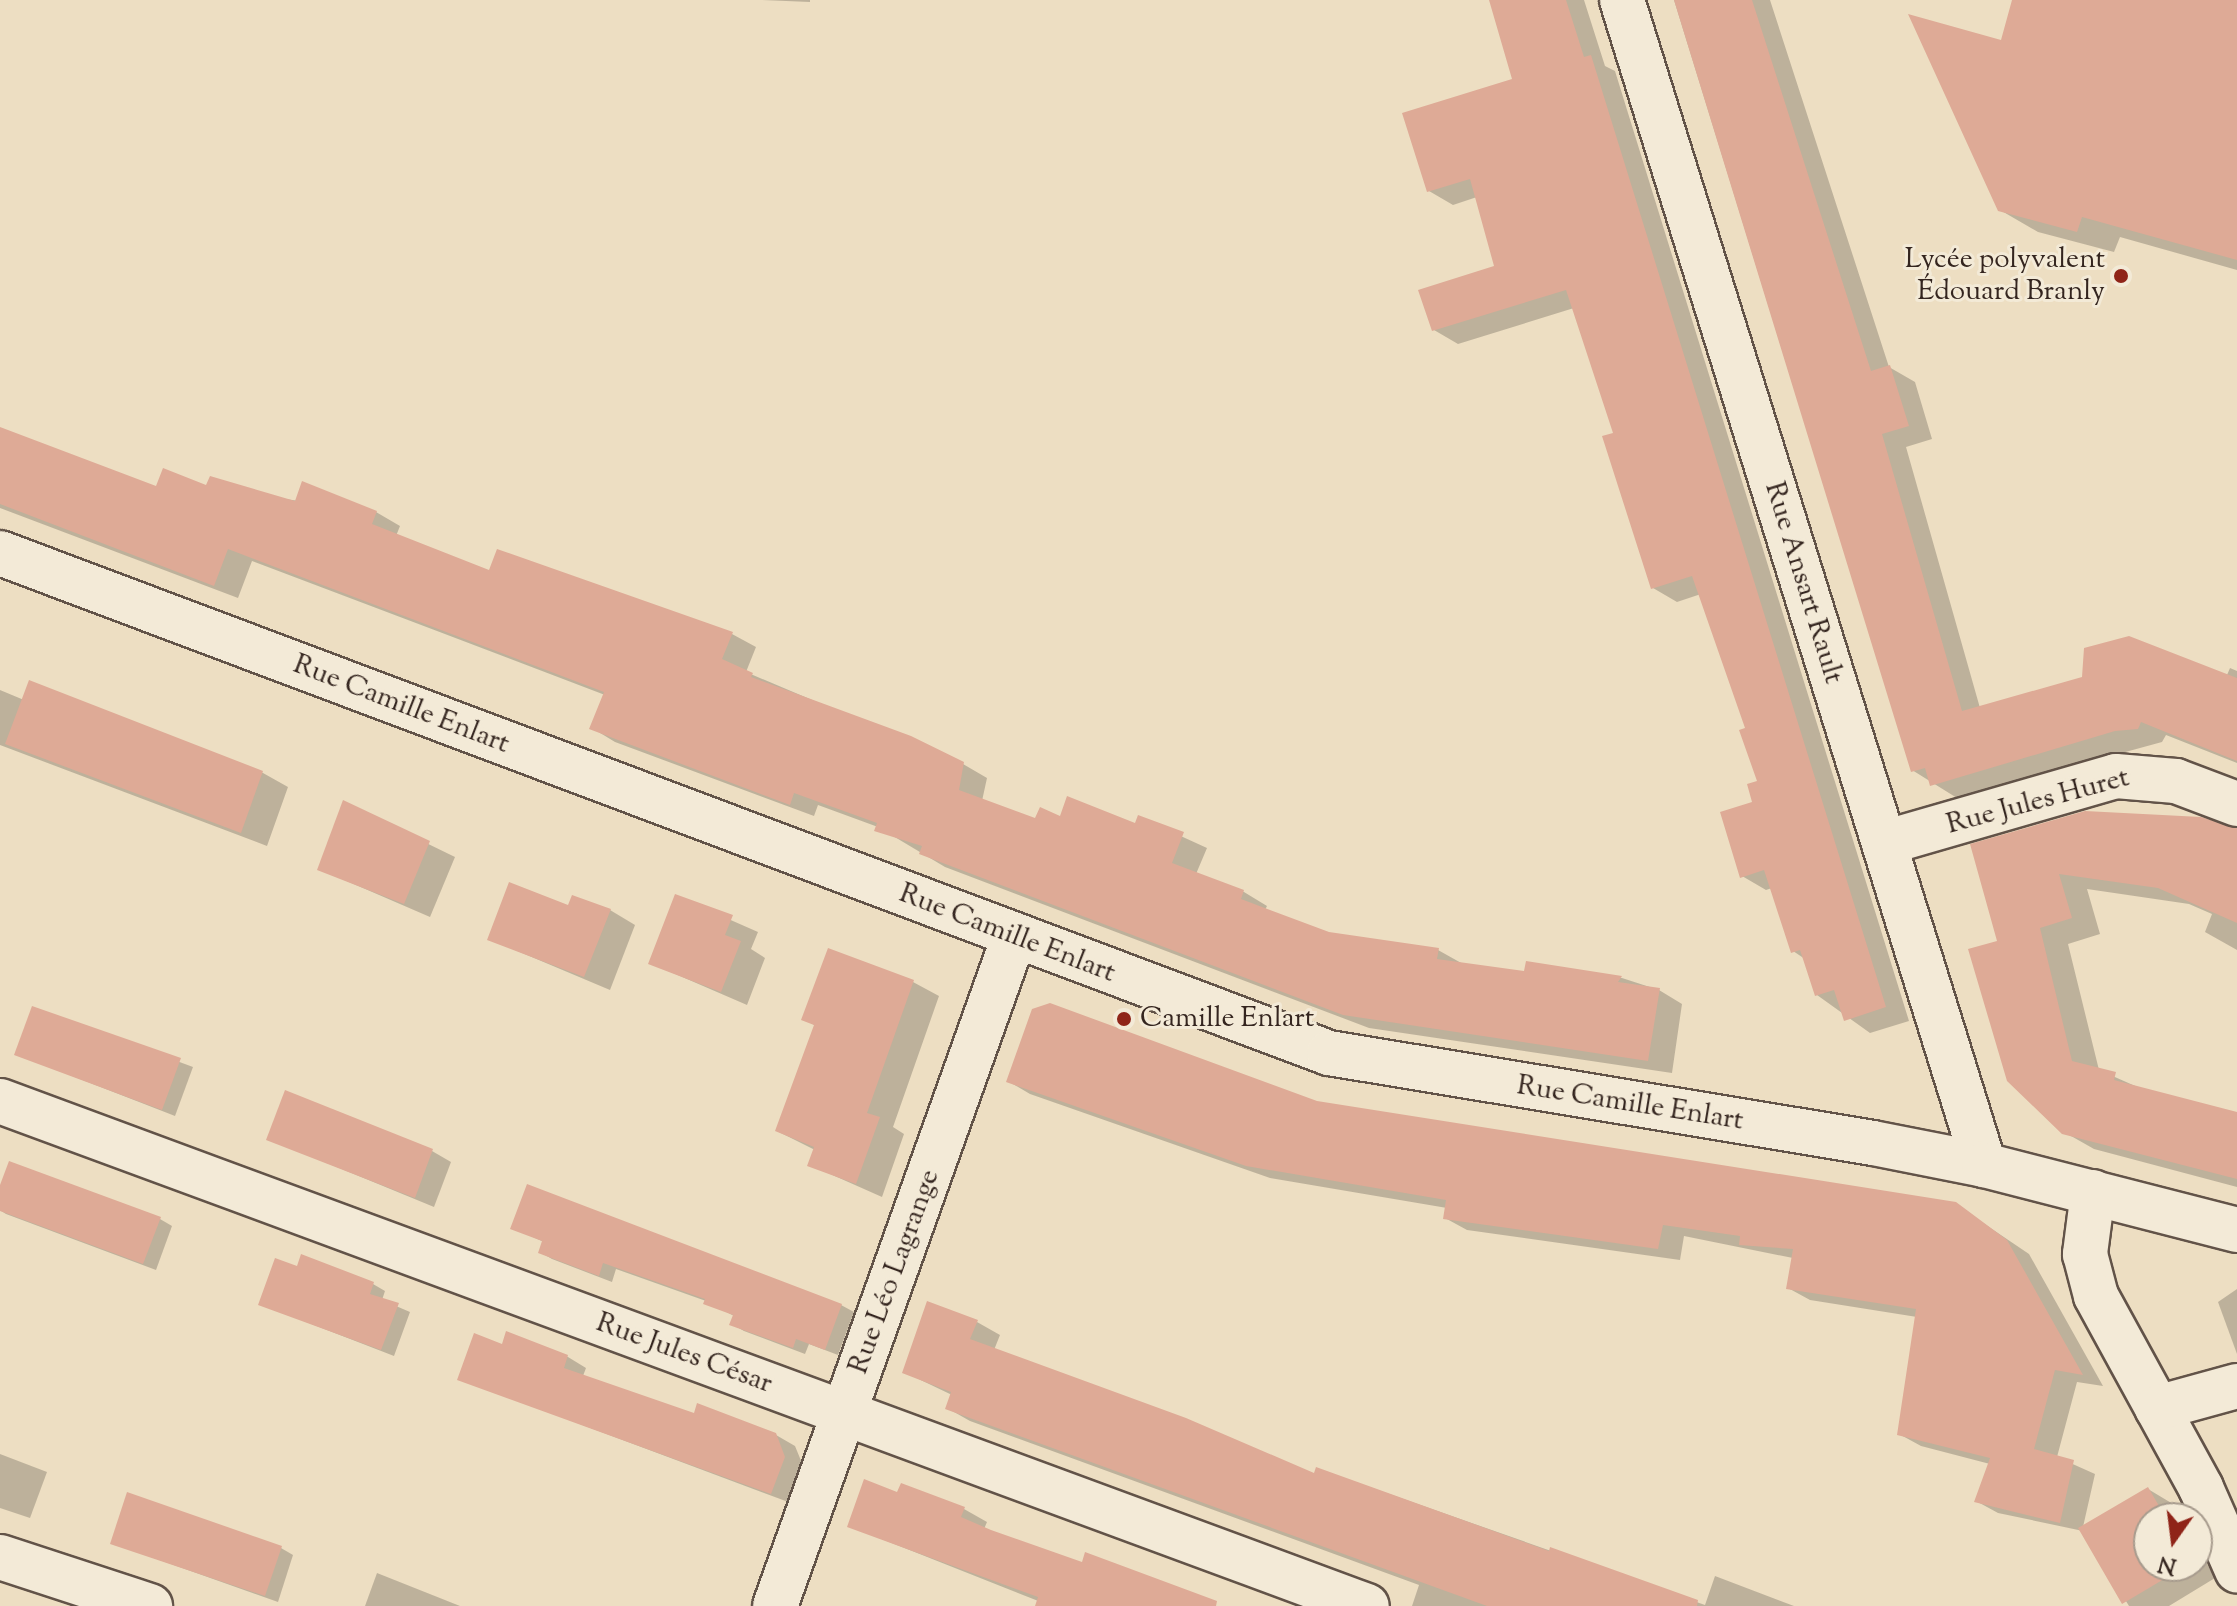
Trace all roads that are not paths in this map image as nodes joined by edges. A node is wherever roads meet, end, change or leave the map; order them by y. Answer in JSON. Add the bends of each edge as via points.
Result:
{"nodes":[{"id":1,"x":1622,"y":0,"type":"edge"},
{"id":2,"x":0,"y":553,"type":"edge"},
{"id":3,"x":2237,"y":804,"type":"edge"},
{"id":4,"x":1884,"y":843,"type":"junction"},
{"id":5,"x":1014,"y":937,"type":"junction"},
{"id":6,"x":0,"y":1101,"type":"edge"},
{"id":7,"x":1984,"y":1165,"type":"junction"},
{"id":8,"x":2093,"y":1192,"type":"junction"},
{"id":9,"x":2237,"y":1230,"type":"edge"},
{"id":10,"x":2237,"y":1386,"type":"edge"},
{"id":11,"x":2157,"y":1408,"type":"junction"},
{"id":12,"x":844,"y":1413,"type":"junction"},
{"id":13,"x":0,"y":1557,"type":"edge"},
{"id":14,"x":2237,"y":1570,"type":"edge"},
{"id":15,"x":150,"y":1606,"type":"edge"},
{"id":16,"x":775,"y":1606,"type":"edge"},
{"id":17,"x":1367,"y":1606,"type":"edge"}],
"edges":[{"from":1,"to":4,"type":"street","name":"Rue Ansart Rault"},
{"from":2,"to":5,"type":"street","name":"Rue Camille Enlart"},
{"from":3,"to":4,"type":"street","name":"Rue Jules Huret","via":[[2176,781],[2116,776]]},
{"from":4,"to":7,"type":"street","name":"Rue Ansart Rault"},
{"from":5,"to":7,"type":"street","name":"Rue Camille Enlart","via":[[1329,1053]]},
{"from":5,"to":12,"type":"street","name":"Rue Léo Lagrange"},
{"from":6,"to":12,"type":"street","name":"Rue Jules César"},
{"from":7,"to":8,"type":"street","name":"Rue Camille Enlart"},
{"from":8,"to":9,"type":"street","name":"Rue Camille Enlart"},
{"from":8,"to":11,"type":"street","via":[[2086,1233],[2088,1273]]},
{"from":10,"to":11,"type":"street"},
{"from":11,"to":14,"type":"street","via":[[2201,1488]]},
{"from":12,"to":16,"type":"street","name":"Rue Léo Lagrange"},
{"from":12,"to":17,"type":"street","name":"Rue Jules César"},
{"from":13,"to":15,"type":"street"}]}
